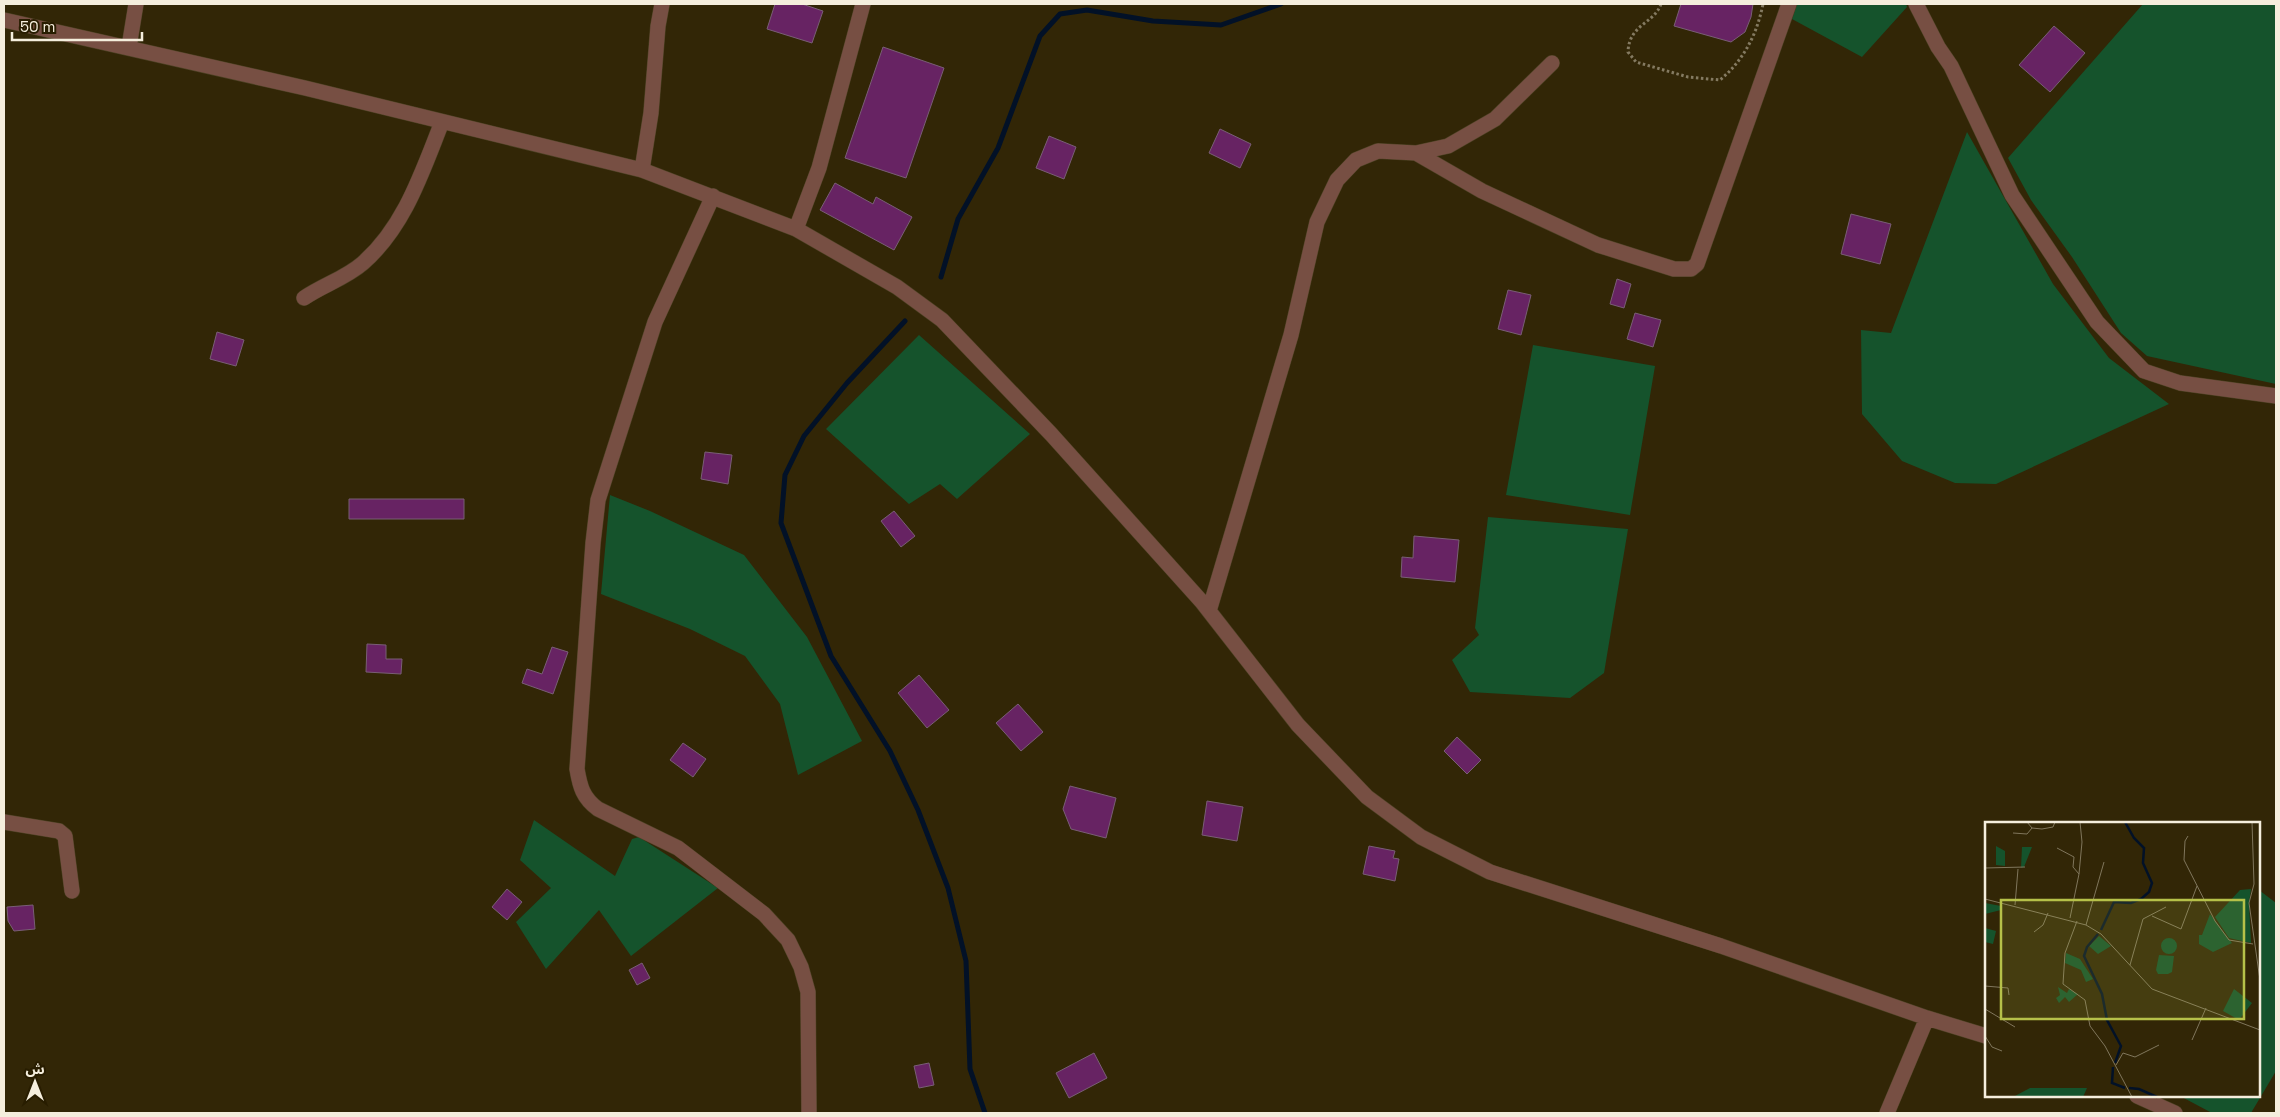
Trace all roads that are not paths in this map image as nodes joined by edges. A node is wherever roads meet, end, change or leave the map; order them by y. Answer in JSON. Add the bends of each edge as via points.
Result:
{"nodes":[{"id":1,"x":136,"y":4,"type":"edge"},
{"id":2,"x":662,"y":4,"type":"edge"},
{"id":3,"x":863,"y":4,"type":"edge"},
{"id":4,"x":1789,"y":4,"type":"edge"},
{"id":5,"x":1916,"y":4,"type":"edge"},
{"id":6,"x":4,"y":20,"type":"edge"},
{"id":7,"x":129,"y":47,"type":"junction"},
{"id":8,"x":1552,"y":64,"type":"dead end"},
{"id":9,"x":442,"y":122,"type":"junction"},
{"id":10,"x":1416,"y":153,"type":"junction"},
{"id":11,"x":642,"y":170,"type":"junction"},
{"id":12,"x":713,"y":196,"type":"junction"},
{"id":13,"x":796,"y":229,"type":"junction"},
{"id":14,"x":304,"y":298,"type":"dead end"},
{"id":15,"x":2276,"y":396,"type":"edge"},
{"id":16,"x":1209,"y":611,"type":"junction"},
{"id":17,"x":4,"y":822,"type":"edge"},
{"id":18,"x":72,"y":891,"type":"dead end"},
{"id":19,"x":1927,"y":1018,"type":"junction"},
{"id":20,"x":1985,"y":1036,"type":"edge"},
{"id":21,"x":2140,"y":1097,"type":"edge"},
{"id":22,"x":809,"y":1113,"type":"edge"},
{"id":23,"x":1887,"y":1113,"type":"edge"},
{"id":24,"x":2175,"y":1113,"type":"edge"}],
"edges":[{"from":1,"to":7,"type":"street"},
{"from":2,"to":11,"type":"street"},
{"from":3,"to":13,"type":"street","via":[[819,168]]},
{"from":4,"to":10,"type":"street","via":[[1697,264],[1690,269],[1674,269],[1598,245],[1482,191]]},
{"from":5,"to":15,"type":"street","via":[[1951,66],[2012,195],[2097,322],[2144,371],[2180,383]]},
{"from":6,"to":7,"type":"street"},
{"from":7,"to":9,"type":"street"},
{"from":8,"to":10,"type":"street","via":[[1495,119],[1448,146]]},
{"from":9,"to":11,"type":"street"},
{"from":9,"to":14,"type":"street","via":[[417,186],[390,236],[362,264]]},
{"from":10,"to":16,"type":"street","via":[[1378,151],[1356,160],[1337,180],[1318,222],[1291,335]]},
{"from":11,"to":12,"type":"street"},
{"from":12,"to":13,"type":"street"},
{"from":12,"to":22,"type":"street","via":[[655,322],[598,500],[577,769],[586,800],[678,848],[764,914],[788,940],[801,966],[808,992]]},
{"from":13,"to":16,"type":"street","via":[[897,287],[942,320],[1051,434]]},
{"from":16,"to":19,"type":"street","via":[[1298,725],[1367,797],[1421,838],[1490,872],[1721,946]]},
{"from":17,"to":18,"type":"street","via":[[59,831],[65,836]]},
{"from":19,"to":20,"type":"street"},
{"from":19,"to":23,"type":"street"},
{"from":21,"to":24,"type":"street"}]}
